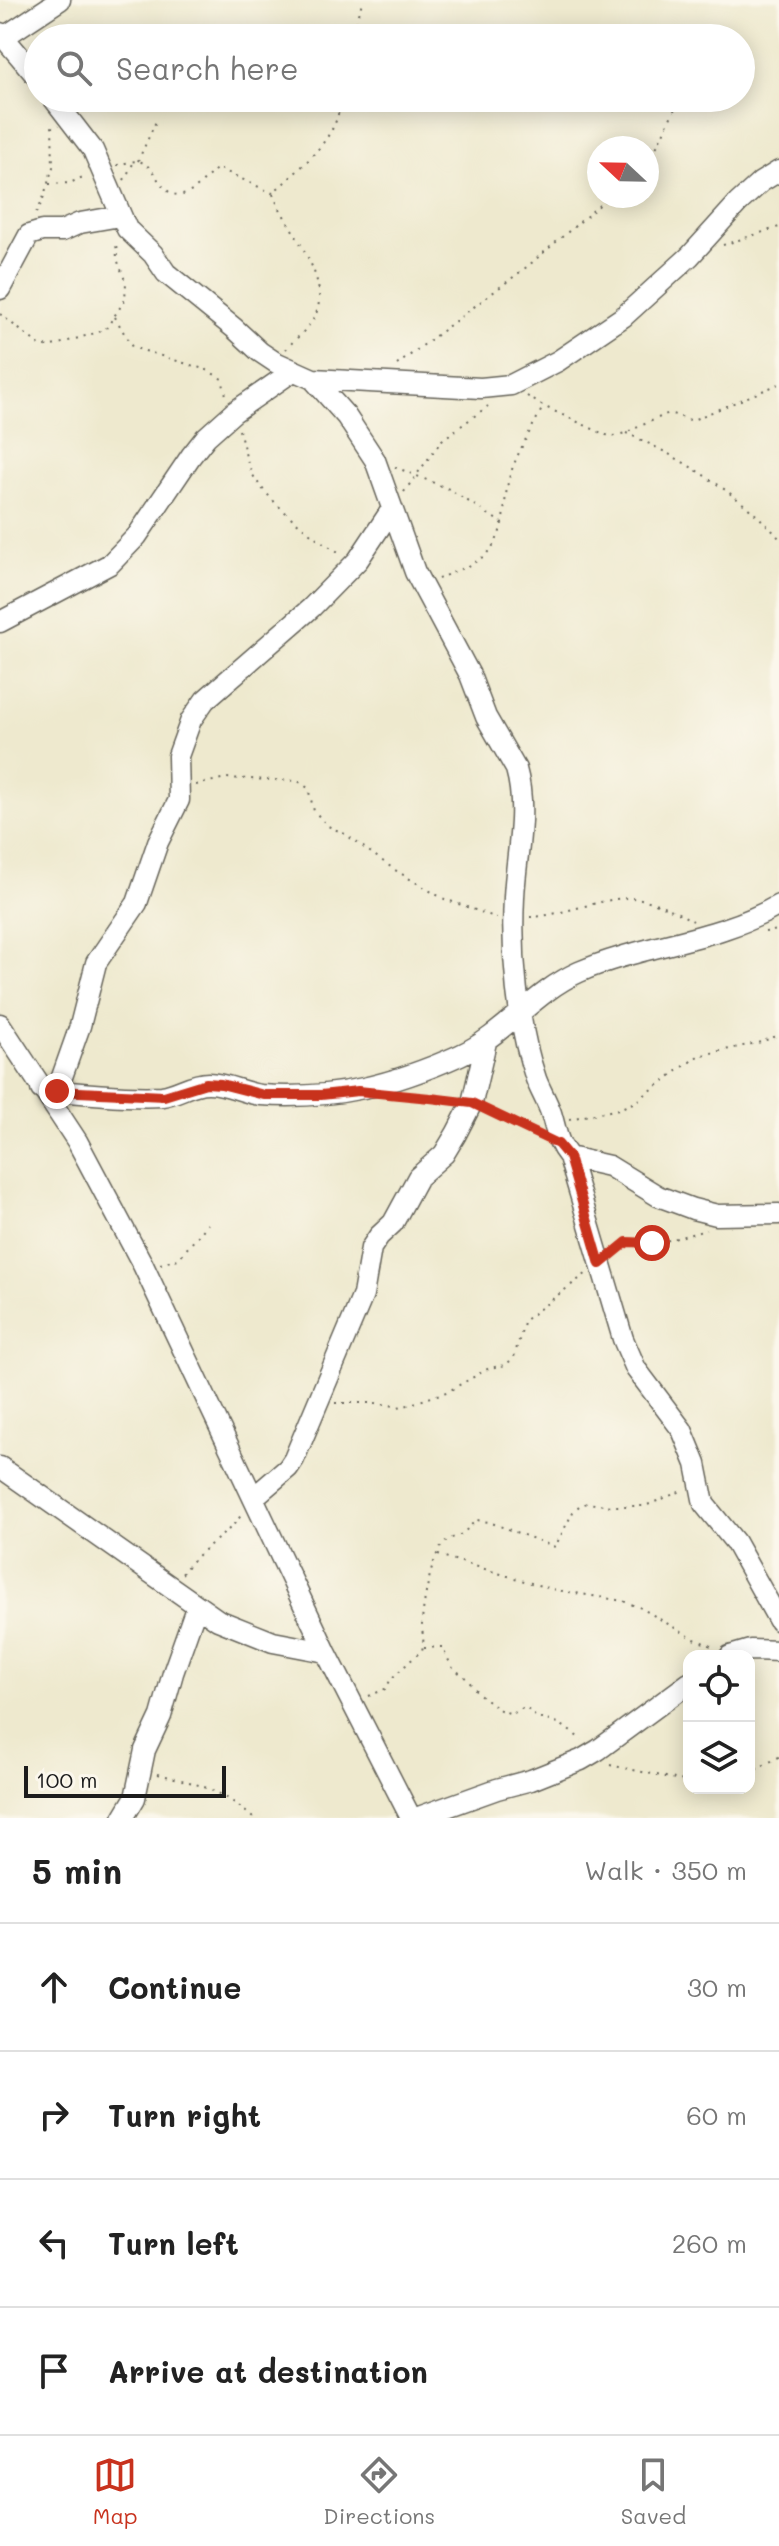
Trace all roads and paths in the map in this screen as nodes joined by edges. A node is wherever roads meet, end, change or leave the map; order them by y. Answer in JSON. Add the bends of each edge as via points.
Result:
{"nodes":[{"id":1,"x":60,"y":0,"type":"edge"},
{"id":2,"x":363,"y":0,"type":"edge"},
{"id":3,"x":358,"y":24,"type":"edge"},
{"id":4,"x":2,"y":35,"type":"edge"},
{"id":5,"x":24,"y":61,"type":"edge"},
{"id":6,"x":53,"y":112,"type":"edge"},
{"id":7,"x":64,"y":112,"type":"edge"},
{"id":8,"x":339,"y":112,"type":"edge"},
{"id":9,"x":673,"y":112,"type":"edge"},
{"id":10,"x":157,"y":119,"type":"dead end"},
{"id":11,"x":659,"y":142,"type":"edge"},
{"id":12,"x":138,"y":162,"type":"junction"},
{"id":13,"x":779,"y":171,"type":"edge"},
{"id":14,"x":102,"y":173,"type":"junction"},
{"id":15,"x":48,"y":184,"type":"junction"},
{"id":16,"x":272,"y":193,"type":"junction"},
{"id":17,"x":596,"y":208,"type":"edge"},
{"id":18,"x":35,"y":214,"type":"dead end"},
{"id":19,"x":116,"y":216,"type":"junction"},
{"id":20,"x":779,"y":227,"type":"edge"},
{"id":21,"x":719,"y":246,"type":"dead end"},
{"id":22,"x":0,"y":289,"type":"edge"},
{"id":23,"x":0,"y":314,"type":"edge"},
{"id":24,"x":115,"y":317,"type":"junction"},
{"id":25,"x":284,"y":367,"type":"junction"},
{"id":26,"x":395,"y":367,"type":"dead end"},
{"id":27,"x":313,"y":379,"type":"junction"},
{"id":28,"x":779,"y":384,"type":"edge"},
{"id":29,"x":511,"y":385,"type":"junction"},
{"id":30,"x":491,"y":403,"type":"dead end"},
{"id":31,"x":543,"y":406,"type":"junction"},
{"id":32,"x":234,"y":412,"type":"junction"},
{"id":33,"x":625,"y":433,"type":"junction"},
{"id":34,"x":375,"y":460,"type":"junction"},
{"id":35,"x":418,"y":474,"type":"junction"},
{"id":36,"x":392,"y":509,"type":"junction"},
{"id":37,"x":503,"y":524,"type":"junction"},
{"id":38,"x":779,"y":538,"type":"edge"},
{"id":39,"x":358,"y":560,"type":"junction"},
{"id":40,"x":423,"y":586,"type":"junction"},
{"id":41,"x":0,"y":622,"type":"edge"},
{"id":42,"x":181,"y":788,"type":"junction"},
{"id":43,"x":779,"y":905,"type":"edge"},
{"id":44,"x":513,"y":921,"type":"junction"},
{"id":45,"x":713,"y":932,"type":"junction"},
{"id":46,"x":520,"y":1012,"type":"junction"},
{"id":47,"x":0,"y":1024,"type":"edge"},
{"id":48,"x":779,"y":1035,"type":"edge"},
{"id":49,"x":486,"y":1042,"type":"junction"},
{"id":50,"x":49,"y":1090,"type":"junction"},
{"id":51,"x":401,"y":1095,"type":"dead end"},
{"id":52,"x":472,"y":1103,"type":"junction"},
{"id":53,"x":553,"y":1122,"type":"junction"},
{"id":54,"x":564,"y":1150,"type":"junction"},
{"id":55,"x":779,"y":1214,"type":"edge"},
{"id":56,"x":717,"y":1215,"type":"junction"},
{"id":57,"x":208,"y":1224,"type":"dead end"},
{"id":58,"x":600,"y":1264,"type":"junction"},
{"id":59,"x":143,"y":1265,"type":"junction"},
{"id":60,"x":318,"y":1403,"type":"junction"},
{"id":61,"x":0,"y":1467,"type":"edge"},
{"id":62,"x":700,"y":1486,"type":"junction"},
{"id":63,"x":253,"y":1498,"type":"junction"},
{"id":64,"x":437,"y":1554,"type":"junction"},
{"id":65,"x":173,"y":1588,"type":"junction"},
{"id":66,"x":197,"y":1605,"type":"junction"},
{"id":67,"x":779,"y":1621,"type":"edge"},
{"id":68,"x":423,"y":1648,"type":"junction"},
{"id":69,"x":721,"y":1650,"type":"edge"},
{"id":70,"x":755,"y":1650,"type":"edge"},
{"id":71,"x":779,"y":1651,"type":"edge"},
{"id":72,"x":326,"y":1652,"type":"junction"},
{"id":73,"x":683,"y":1687,"type":"edge"},
{"id":74,"x":351,"y":1703,"type":"junction"},
{"id":75,"x":590,"y":1755,"type":"junction"},
{"id":76,"x":779,"y":1757,"type":"edge"},
{"id":77,"x":755,"y":1770,"type":"edge"},
{"id":78,"x":141,"y":1771,"type":"junction"},
{"id":79,"x":683,"y":1780,"type":"edge"},
{"id":80,"x":123,"y":1818,"type":"edge"},
{"id":81,"x":253,"y":1818,"type":"edge"},
{"id":82,"x":414,"y":1818,"type":"edge"}],
"edges":[{"from":1,"to":4,"type":"street"},
{"from":2,"to":3,"type":"path"},
{"from":4,"to":5,"type":"street"},
{"from":6,"to":15,"type":"path","via":[[54,158]]},
{"from":7,"to":14,"type":"street","via":[[86,138]]},
{"from":8,"to":16,"type":"path","via":[[331,134]]},
{"from":9,"to":11,"type":"path"},
{"from":10,"to":12,"type":"path"},
{"from":12,"to":14,"type":"path"},
{"from":12,"to":16,"type":"path","via":[[173,193],[190,191],[218,168]]},
{"from":13,"to":29,"type":"street","via":[[749,192],[623,317]]},
{"from":14,"to":15,"type":"path"},
{"from":14,"to":19,"type":"street"},
{"from":15,"to":18,"type":"path"},
{"from":16,"to":25,"type":"path","via":[[303,244],[318,306]]},
{"from":17,"to":26,"type":"path"},
{"from":19,"to":22,"type":"street","via":[[29,235]]},
{"from":19,"to":24,"type":"path","via":[[117,259],[126,283],[125,300]]},
{"from":19,"to":25,"type":"street","via":[[166,273]]},
{"from":20,"to":21,"type":"path"},
{"from":23,"to":24,"type":"path","via":[[49,347],[105,330]]},
{"from":24,"to":32,"type":"path","via":[[132,347],[222,379]]},
{"from":25,"to":27,"type":"street"},
{"from":25,"to":32,"type":"street"},
{"from":27,"to":29,"type":"street"},
{"from":27,"to":34,"type":"street"},
{"from":28,"to":33,"type":"path","via":[[695,419],[669,413]]},
{"from":29,"to":31,"type":"path"},
{"from":30,"to":35,"type":"path","via":[[442,440]]},
{"from":31,"to":33,"type":"path","via":[[606,435]]},
{"from":31,"to":37,"type":"path","via":[[509,479]]},
{"from":32,"to":39,"type":"path","via":[[252,474],[262,489],[334,550]]},
{"from":32,"to":41,"type":"street","via":[[191,456],[125,551]]},
{"from":33,"to":38,"type":"path","via":[[714,484]]},
{"from":34,"to":35,"type":"path"},
{"from":34,"to":36,"type":"street"},
{"from":35,"to":37,"type":"path"},
{"from":36,"to":39,"type":"street"},
{"from":36,"to":40,"type":"street"},
{"from":37,"to":40,"type":"path","via":[[488,553]]},
{"from":39,"to":42,"type":"street","via":[[205,700],[178,756]]},
{"from":40,"to":44,"type":"street","via":[[519,780],[522,812]]},
{"from":42,"to":44,"type":"path","via":[[226,778],[298,781],[311,793],[320,819],[395,870],[442,898]]},
{"from":42,"to":50,"type":"street","via":[[137,903],[96,963],[80,1026]]},
{"from":43,"to":45,"type":"street"},
{"from":44,"to":45,"type":"path","via":[[638,899]]},
{"from":44,"to":46,"type":"street"},
{"from":45,"to":46,"type":"street","via":[[577,973]]},
{"from":46,"to":49,"type":"street"},
{"from":46,"to":53,"type":"street"},
{"from":47,"to":50,"type":"street"},
{"from":48,"to":53,"type":"path","via":[[698,1056],[619,1109]]},
{"from":49,"to":50,"type":"street","via":[[403,1078],[333,1094],[256,1094],[206,1083],[164,1096]]},
{"from":49,"to":52,"type":"street"},
{"from":50,"to":59,"type":"street"},
{"from":51,"to":52,"type":"path"},
{"from":52,"to":54,"type":"path"},
{"from":52,"to":60,"type":"street","via":[[444,1154],[418,1177],[393,1223],[373,1244],[363,1295]]},
{"from":53,"to":54,"type":"street"},
{"from":54,"to":56,"type":"street","via":[[609,1166],[658,1196]]},
{"from":54,"to":58,"type":"street"},
{"from":55,"to":56,"type":"street"},
{"from":56,"to":58,"type":"path","via":[[701,1232],[658,1243],[627,1242]]},
{"from":57,"to":59,"type":"path","via":[[178,1259]]},
{"from":58,"to":60,"type":"path","via":[[525,1320],[514,1357],[506,1365],[402,1407]]},
{"from":58,"to":62,"type":"street","via":[[636,1369],[682,1430]]},
{"from":59,"to":63,"type":"street"},
{"from":60,"to":63,"type":"street","via":[[288,1468]]},
{"from":61,"to":65,"type":"street"},
{"from":62,"to":64,"type":"path","via":[[645,1506],[587,1503],[573,1512],[555,1547],[477,1520],[447,1539]]},
{"from":62,"to":67,"type":"street","via":[[704,1504],[735,1542]]},
{"from":63,"to":65,"type":"path","via":[[234,1525],[187,1566]]},
{"from":63,"to":72,"type":"street"},
{"from":64,"to":68,"type":"path","via":[[422,1625]]},
{"from":64,"to":69,"type":"path","via":[[551,1589],[623,1601]]},
{"from":65,"to":66,"type":"street"},
{"from":66,"to":72,"type":"street","via":[[218,1620],[273,1642]]},
{"from":66,"to":78,"type":"street"},
{"from":68,"to":74,"type":"path","via":[[385,1689]]},
{"from":68,"to":75,"type":"path","via":[[442,1647],[452,1667],[500,1710],[512,1714],[525,1707],[537,1718],[559,1723]]},
{"from":70,"to":71,"type":"street"},
{"from":72,"to":74,"type":"street"},
{"from":73,"to":75,"type":"street"},
{"from":74,"to":82,"type":"street"},
{"from":75,"to":79,"type":"path"},
{"from":75,"to":82,"type":"street","via":[[544,1776]]},
{"from":76,"to":77,"type":"path"},
{"from":78,"to":80,"type":"street","via":[[135,1798]]},
{"from":78,"to":81,"type":"path","via":[[216,1791]]}]}
